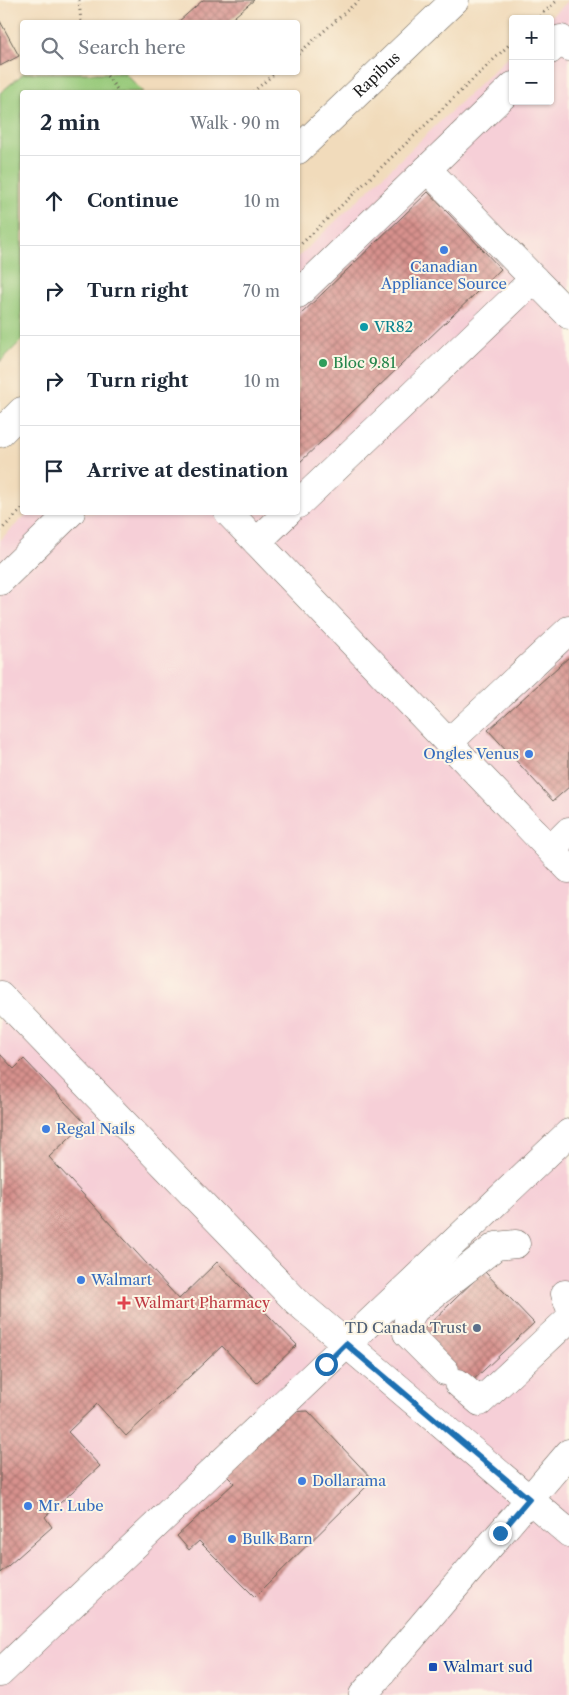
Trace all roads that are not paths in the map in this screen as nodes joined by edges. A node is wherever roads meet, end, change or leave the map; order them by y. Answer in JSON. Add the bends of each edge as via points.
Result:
{"nodes":[{"id":1,"x":455,"y":0,"type":"edge"},
{"id":2,"x":509,"y":90,"type":"edge"},
{"id":3,"x":300,"y":148,"type":"edge"},
{"id":4,"x":427,"y":169,"type":"junction"},
{"id":5,"x":534,"y":279,"type":"junction"},
{"id":6,"x":300,"y":292,"type":"edge"},
{"id":7,"x":569,"y":315,"type":"edge"},
{"id":8,"x":20,"y":413,"type":"edge"},
{"id":9,"x":0,"y":433,"type":"edge"},
{"id":10,"x":300,"y":502,"type":"edge"},
{"id":11,"x":68,"y":515,"type":"edge"},
{"id":12,"x":231,"y":515,"type":"edge"},
{"id":13,"x":285,"y":515,"type":"edge"},
{"id":14,"x":257,"y":542,"type":"junction"},
{"id":15,"x":0,"y":581,"type":"edge"},
{"id":16,"x":569,"y":630,"type":"edge"},
{"id":17,"x":448,"y":743,"type":"junction"},
{"id":18,"x":563,"y":850,"type":"edge"},
{"id":19,"x":0,"y":995,"type":"edge"},
{"id":20,"x":569,"y":1133,"type":"edge"},
{"id":21,"x":516,"y":1244,"type":"dead end"},
{"id":22,"x":568,"y":1306,"type":"edge"},
{"id":23,"x":346,"y":1344,"type":"junction"},
{"id":24,"x":569,"y":1453,"type":"edge"},
{"id":25,"x":529,"y":1499,"type":"junction"},
{"id":26,"x":569,"y":1533,"type":"edge"},
{"id":27,"x":0,"y":1673,"type":"edge"},
{"id":28,"x":363,"y":1695,"type":"edge"}],
"edges":[{"from":1,"to":3,"type":"street","name":"Rapibus"},
{"from":2,"to":4,"type":"street"},
{"from":4,"to":5,"type":"street"},
{"from":4,"to":6,"type":"street"},
{"from":5,"to":7,"type":"street"},
{"from":5,"to":10,"type":"street"},
{"from":8,"to":9,"type":"street"},
{"from":11,"to":15,"type":"street"},
{"from":12,"to":14,"type":"street"},
{"from":13,"to":14,"type":"street"},
{"from":14,"to":17,"type":"street"},
{"from":16,"to":17,"type":"street"},
{"from":17,"to":18,"type":"street"},
{"from":19,"to":23,"type":"street","via":[[296,1302]]},
{"from":20,"to":23,"type":"street"},
{"from":21,"to":22,"type":"street","via":[[496,1246],[414,1309],[408,1320],[407,1334],[480,1402]]},
{"from":23,"to":25,"type":"street"},
{"from":23,"to":27,"type":"street"},
{"from":24,"to":25,"type":"street"},
{"from":25,"to":26,"type":"street"},
{"from":25,"to":28,"type":"street"}]}
